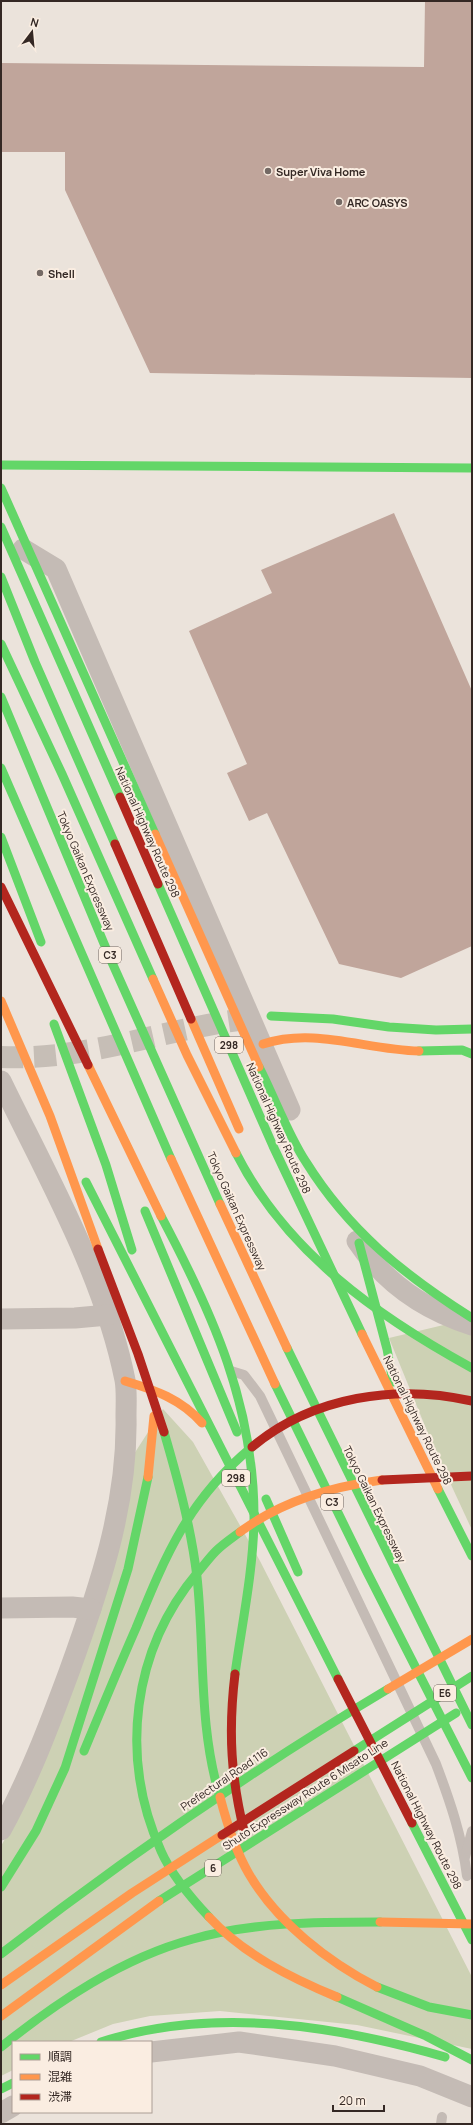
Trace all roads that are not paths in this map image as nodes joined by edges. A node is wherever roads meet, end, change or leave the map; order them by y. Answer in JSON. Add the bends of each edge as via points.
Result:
{"nodes":[{"id":1,"x":1,"y":465,"type":"edge"},
{"id":2,"x":472,"y":468,"type":"edge"},
{"id":3,"x":1,"y":488,"type":"edge"},
{"id":4,"x":5,"y":534,"type":"edge"},
{"id":5,"x":1,"y":577,"type":"edge"},
{"id":6,"x":1,"y":644,"type":"edge"},
{"id":7,"x":1,"y":696,"type":"edge"},
{"id":8,"x":1,"y":768,"type":"edge"},
{"id":9,"x":1,"y":837,"type":"edge"},
{"id":10,"x":1,"y":887,"type":"edge"},
{"id":11,"x":13,"y":914,"type":"junction"},
{"id":12,"x":44,"y":949,"type":"dead end"},
{"id":13,"x":49,"y":964,"type":"dead end"},
{"id":14,"x":42,"y":993,"type":"dead end"},
{"id":15,"x":1,"y":1001,"type":"edge"},
{"id":16,"x":50,"y":1014,"type":"dead end"},
{"id":17,"x":1,"y":1015,"type":"edge"},
{"id":18,"x":271,"y":1016,"type":"dead end"},
{"id":19,"x":472,"y":1029,"type":"edge"},
{"id":20,"x":263,"y":1044,"type":"junction"},
{"id":21,"x":472,"y":1054,"type":"edge"},
{"id":22,"x":1,"y":1080,"type":"edge"},
{"id":23,"x":243,"y":1139,"type":"dead end"},
{"id":24,"x":255,"y":1166,"type":"dead end"},
{"id":25,"x":129,"y":1172,"type":"dead end"},
{"id":26,"x":141,"y":1202,"type":"dead end"},
{"id":27,"x":359,"y":1243,"type":"junction"},
{"id":28,"x":344,"y":1286,"type":"junction"},
{"id":29,"x":377,"y":1311,"type":"junction"},
{"id":30,"x":108,"y":1315,"type":"junction"},
{"id":31,"x":472,"y":1318,"type":"edge"},
{"id":32,"x":1,"y":1319,"type":"edge"},
{"id":33,"x":148,"y":1325,"type":"dead end"},
{"id":34,"x":472,"y":1325,"type":"edge"},
{"id":35,"x":460,"y":1350,"type":"dead end"},
{"id":36,"x":152,"y":1364,"type":"dead end"},
{"id":37,"x":208,"y":1364,"type":"junction"},
{"id":38,"x":472,"y":1368,"type":"edge"},
{"id":39,"x":125,"y":1382,"type":"junction"},
{"id":40,"x":472,"y":1401,"type":"edge"},
{"id":41,"x":399,"y":1411,"type":"junction"},
{"id":42,"x":220,"y":1446,"type":"junction"},
{"id":43,"x":472,"y":1476,"type":"edge"},
{"id":44,"x":472,"y":1556,"type":"edge"},
{"id":45,"x":302,"y":1582,"type":"dead end"},
{"id":46,"x":310,"y":1604,"type":"dead end"},
{"id":47,"x":1,"y":1608,"type":"edge"},
{"id":48,"x":92,"y":1609,"type":"junction"},
{"id":49,"x":472,"y":1639,"type":"edge"},
{"id":50,"x":327,"y":1656,"type":"junction"},
{"id":51,"x":472,"y":1676,"type":"edge"},
{"id":52,"x":472,"y":1703,"type":"edge"},
{"id":53,"x":418,"y":1710,"type":"joint"},
{"id":54,"x":472,"y":1725,"type":"edge"},
{"id":55,"x":426,"y":1731,"type":"joint"},
{"id":56,"x":81,"y":1757,"type":"dead end"},
{"id":57,"x":74,"y":1770,"type":"dead end"},
{"id":58,"x":472,"y":1778,"type":"edge"},
{"id":59,"x":52,"y":1798,"type":"junction"},
{"id":60,"x":1,"y":1830,"type":"edge"},
{"id":61,"x":472,"y":1831,"type":"edge"},
{"id":62,"x":254,"y":1856,"type":"dead end"},
{"id":63,"x":465,"y":1859,"type":"junction"},
{"id":64,"x":467,"y":1876,"type":"dead end"},
{"id":65,"x":1,"y":1887,"type":"edge"},
{"id":66,"x":274,"y":1894,"type":"dead end"},
{"id":67,"x":288,"y":1920,"type":"junction"},
{"id":68,"x":472,"y":1924,"type":"edge"},
{"id":69,"x":472,"y":1940,"type":"edge"},
{"id":70,"x":1,"y":1954,"type":"edge"},
{"id":71,"x":1,"y":1985,"type":"edge"},
{"id":72,"x":3,"y":2014,"type":"edge"},
{"id":73,"x":472,"y":2015,"type":"edge"},
{"id":74,"x":105,"y":2041,"type":"edge"},
{"id":75,"x":1,"y":2047,"type":"edge"},
{"id":76,"x":152,"y":2052,"type":"edge"},
{"id":77,"x":472,"y":2060,"type":"edge"},
{"id":78,"x":472,"y":2067,"type":"edge"},
{"id":79,"x":12,"y":2084,"type":"edge"},
{"id":80,"x":1,"y":2090,"type":"edge"},
{"id":81,"x":472,"y":2097,"type":"edge"},
{"id":82,"x":12,"y":2107,"type":"edge"},
{"id":83,"x":1,"y":2113,"type":"edge"}],
"edges":[{"from":1,"to":2,"type":"main road"},
{"from":3,"to":31,"type":"main road","via":[[246,1040],[305,1161],[338,1208],[378,1250],[426,1288]]},
{"from":4,"to":20,"type":"street","via":[[56,569]]},
{"from":4,"to":41,"type":"main road","name":"National Highway Route 298","number":"298","via":[[270,1139]]},
{"from":5,"to":23,"type":"main road","via":[[35,662]]},
{"from":6,"to":28,"type":"main road","via":[[40,724],[182,1044],[240,1162],[262,1200],[280,1223],[317,1263]]},
{"from":7,"to":54,"type":"main road","name":"Tokyo Gaikan Expressway","number":"C3","via":[[62,848],[224,1212],[391,1565]]},
{"from":8,"to":58,"type":"main road","number":"C3","via":[[76,947],[200,1222],[304,1445]]},
{"from":9,"to":12,"type":"main road"},
{"from":10,"to":11,"type":"main road"},
{"from":11,"to":14,"type":"main road"},
{"from":11,"to":62,"type":"main road","via":[[64,1014],[112,1119],[187,1264],[223,1342],[238,1390],[250,1457],[253,1533],[233,1692],[232,1769],[238,1813]]},
{"from":13,"to":25,"type":"main road"},
{"from":15,"to":67,"type":"main road","via":[[56,1133],[85,1215],[121,1303],[183,1497],[199,1596],[207,1739],[214,1786],[240,1858],[265,1898]]},
{"from":16,"to":33,"type":"main road","via":[[106,1165],[129,1240]]},
{"from":17,"to":42,"type":"main road","name":"National Highway Route 298","number":"298"},
{"from":18,"to":19,"type":"main road","via":[[333,1019],[389,1027]]},
{"from":20,"to":21,"type":"main road","via":[[276,1039],[300,1037],[390,1049],[462,1050]]},
{"from":20,"to":27,"type":"street","via":[[307,1152]]},
{"from":22,"to":30,"type":"street","via":[[73,1228]]},
{"from":24,"to":28,"type":"main road","via":[[271,1198],[293,1230]]},
{"from":26,"to":37,"type":"main road"},
{"from":27,"to":34,"type":"street","via":[[384,1273],[420,1303]]},
{"from":27,"to":41,"type":"main road","via":[[387,1349]]},
{"from":28,"to":29,"type":"main road"},
{"from":29,"to":35,"type":"main road"},
{"from":29,"to":38,"type":"main road","via":[[423,1341]]},
{"from":30,"to":32,"type":"street"},
{"from":30,"to":39,"type":"street"},
{"from":36,"to":59,"type":"main road","via":[[154,1411],[151,1458],[136,1544],[68,1756]]},
{"from":37,"to":45,"type":"main road"},
{"from":37,"to":63,"type":"lane","via":[[244,1375],[260,1396],[436,1764],[453,1807]]},
{"from":39,"to":42,"type":"main road","via":[[163,1392],[181,1402],[197,1416]]},
{"from":39,"to":48,"type":"street","via":[[125,1465],[114,1533]]},
{"from":40,"to":56,"type":"main road","via":[[429,1393],[403,1392],[351,1399],[302,1415],[279,1427],[239,1457],[195,1506],[167,1553]]},
{"from":41,"to":44,"type":"main road","name":"National Highway Route 298","number":"298"},
{"from":42,"to":50,"type":"main road","name":"National Highway Route 298","number":"298"},
{"from":43,"to":77,"type":"main road","via":[[410,1476],[342,1486],[319,1492],[280,1508],[234,1536],[185,1585],[170,1609],[146,1667],[139,1698],[136,1731],[140,1794],[147,1822],[174,1876],[212,1921],[266,1963],[295,1980],[412,2029]]},
{"from":46,"to":50,"type":"main road"},
{"from":47,"to":48,"type":"street"},
{"from":48,"to":60,"type":"street","via":[[42,1743]]},
{"from":49,"to":70,"type":"main road","name":"Prefectural Road 116","via":[[307,1737],[88,1886]]},
{"from":50,"to":69,"type":"main road","name":"National Highway Route 298","number":"298"},
{"from":51,"to":53,"type":"main road","number":"E6"},
{"from":52,"to":55,"type":"main road","number":"E6"},
{"from":53,"to":71,"type":"main road","name":"Shuto Expressway Route 6 Misato Line","number":"6","via":[[132,1893]]},
{"from":55,"to":72,"type":"main road","name":"Shuto Expressway Route 6 Misato Line","number":"6","via":[[144,1911]]},
{"from":57,"to":59,"type":"main road"},
{"from":59,"to":65,"type":"main road","via":[[37,1831]]},
{"from":61,"to":63,"type":"lane"},
{"from":63,"to":64,"type":"lane"},
{"from":66,"to":67,"type":"main road"},
{"from":67,"to":73,"type":"main road","via":[[354,1976],[379,1989],[430,2008]]},
{"from":68,"to":75,"type":"main road","via":[[318,1922],[264,1926],[193,1939],[139,1960],[92,1985],[59,2005]]},
{"from":74,"to":78,"type":"main road","via":[[170,2025],[232,2021],[309,2029],[393,2043],[420,2049]]},
{"from":76,"to":81,"type":"street","via":[[239,2042],[328,2055],[420,2076]]},
{"from":79,"to":80,"type":"main road"},
{"from":82,"to":83,"type":"street"}]}
